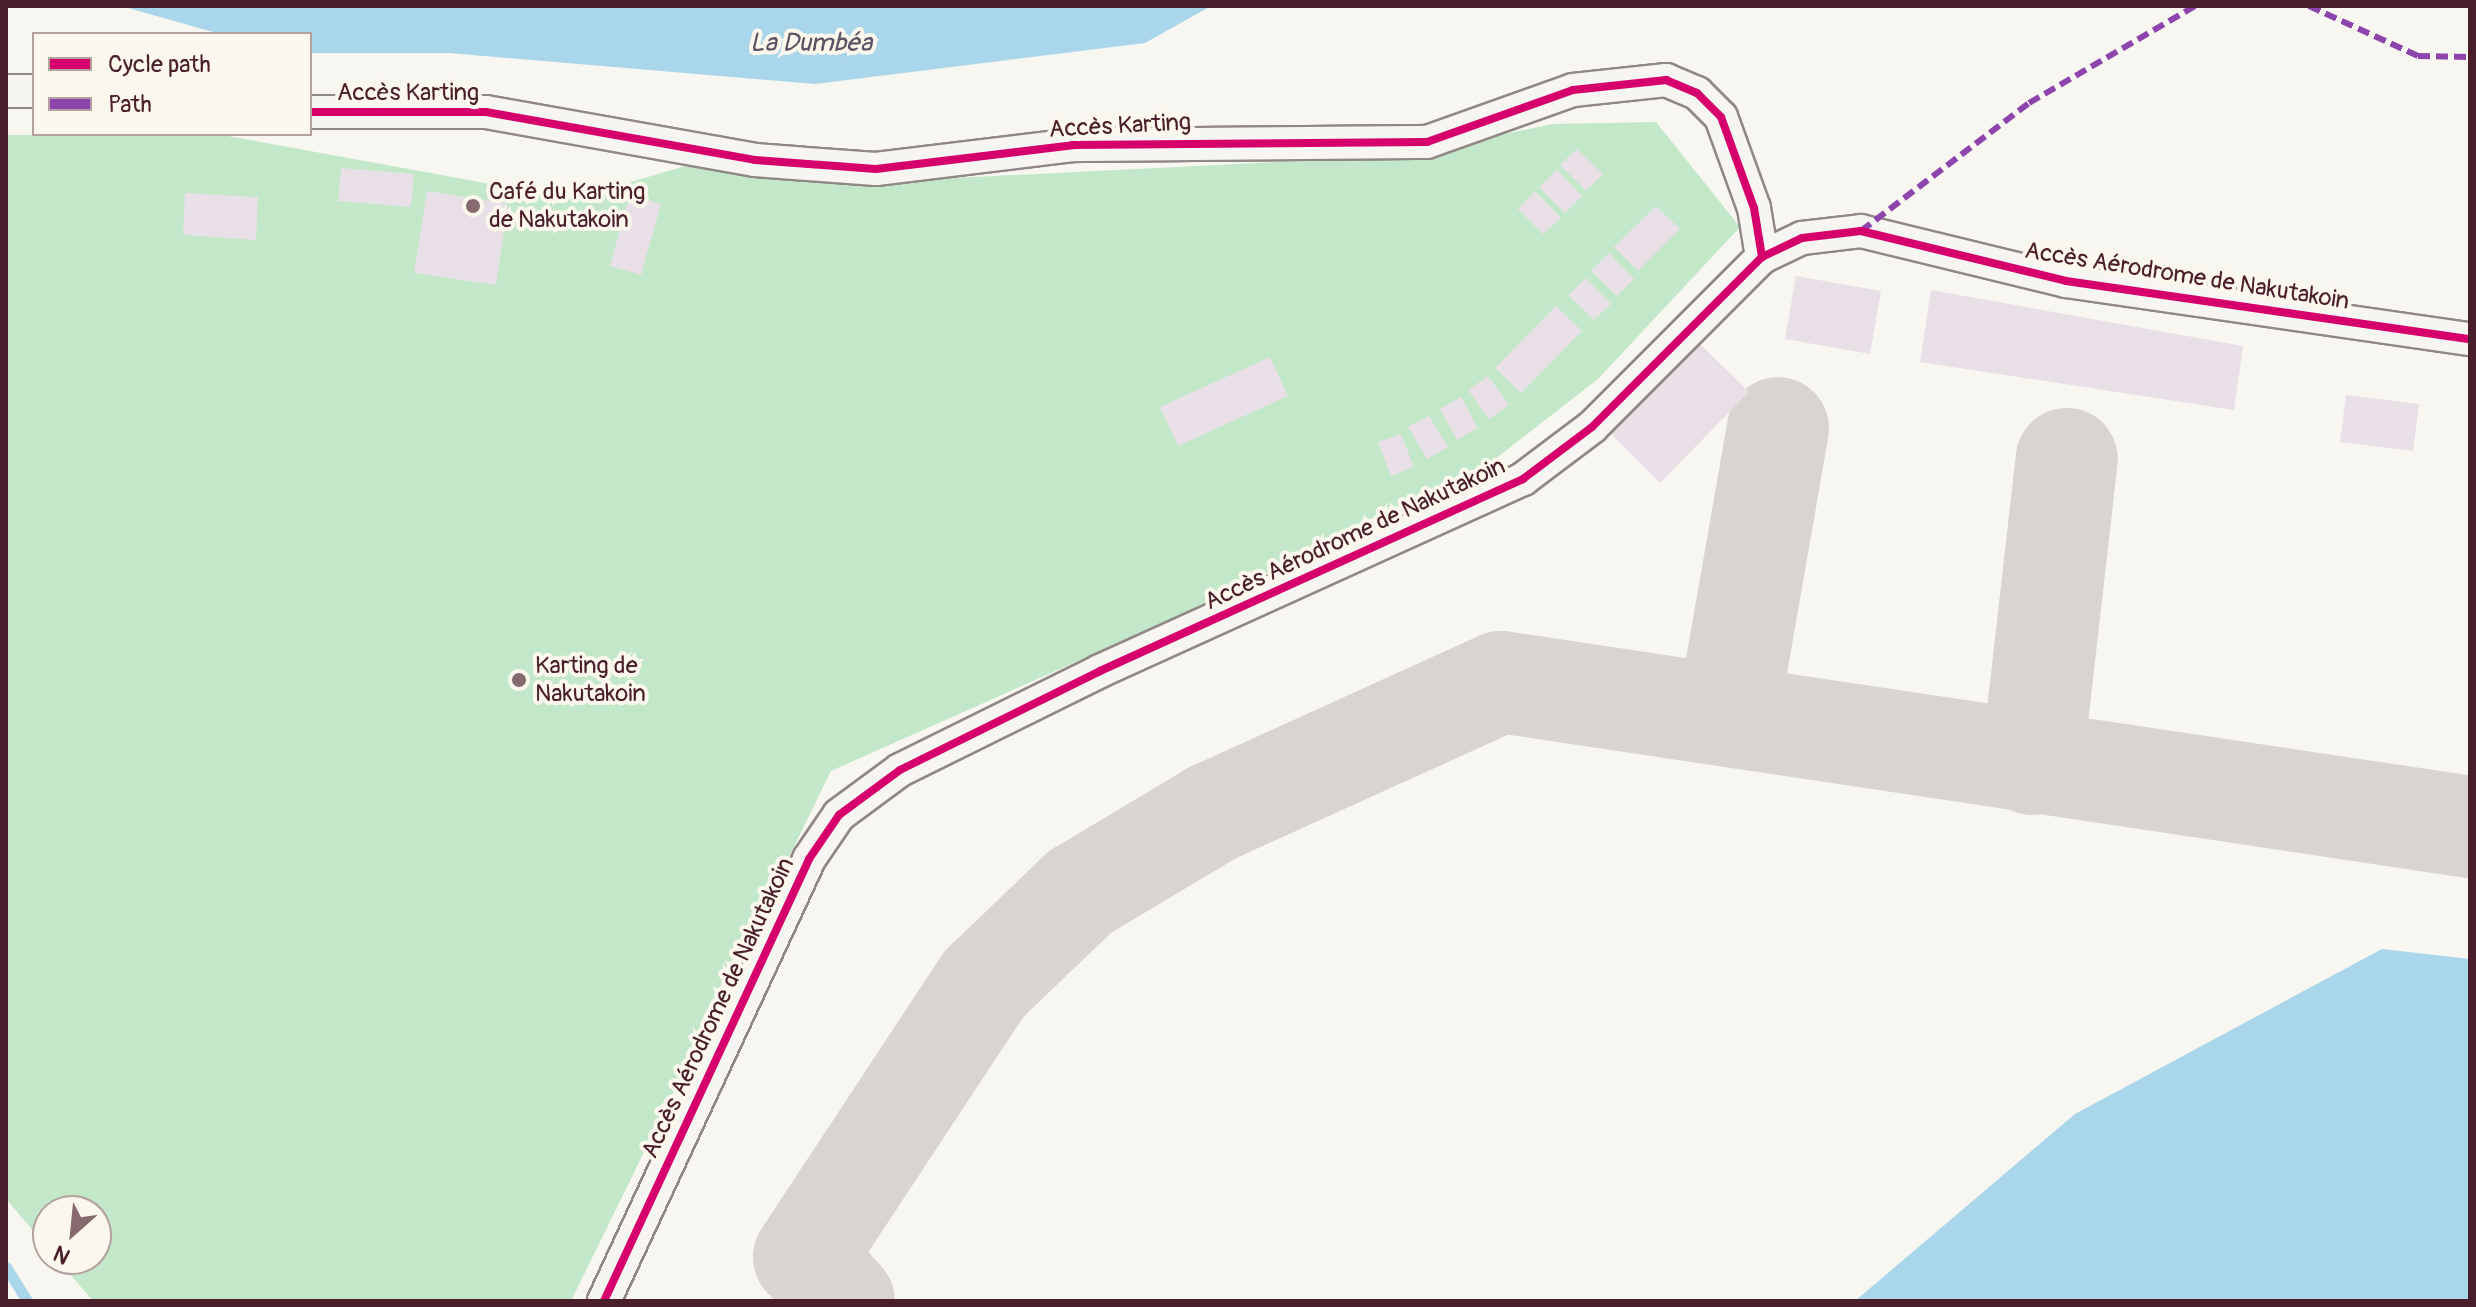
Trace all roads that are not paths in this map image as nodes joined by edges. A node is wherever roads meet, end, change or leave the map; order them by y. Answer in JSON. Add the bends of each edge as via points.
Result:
{"nodes":[{"id":1,"x":6,"y":91,"type":"edge"},
{"id":2,"x":32,"y":91,"type":"edge"},
{"id":3,"x":312,"y":112,"type":"edge"},
{"id":4,"x":1762,"y":257,"type":"junction"},
{"id":5,"x":2470,"y":339,"type":"edge"},
{"id":6,"x":604,"y":1301,"type":"edge"}],
"edges":[{"from":1,"to":2,"type":"street"},
{"from":3,"to":4,"type":"street","name":"Accès Karting","via":[[486,112],[755,160],[876,169],[1073,145],[1427,142],[1573,90],[1666,80],[1697,93],[1721,117],[1754,208]]},
{"from":4,"to":5,"type":"street","name":"Accès Aérodrome de Nakutakoin","via":[[1802,238],[1861,231],[2066,281]]},
{"from":4,"to":6,"type":"street","name":"Accès Aérodrome de Nakutakoin","via":[[1592,427],[1523,479],[1085,678],[900,770],[839,815],[809,859]]}]}
